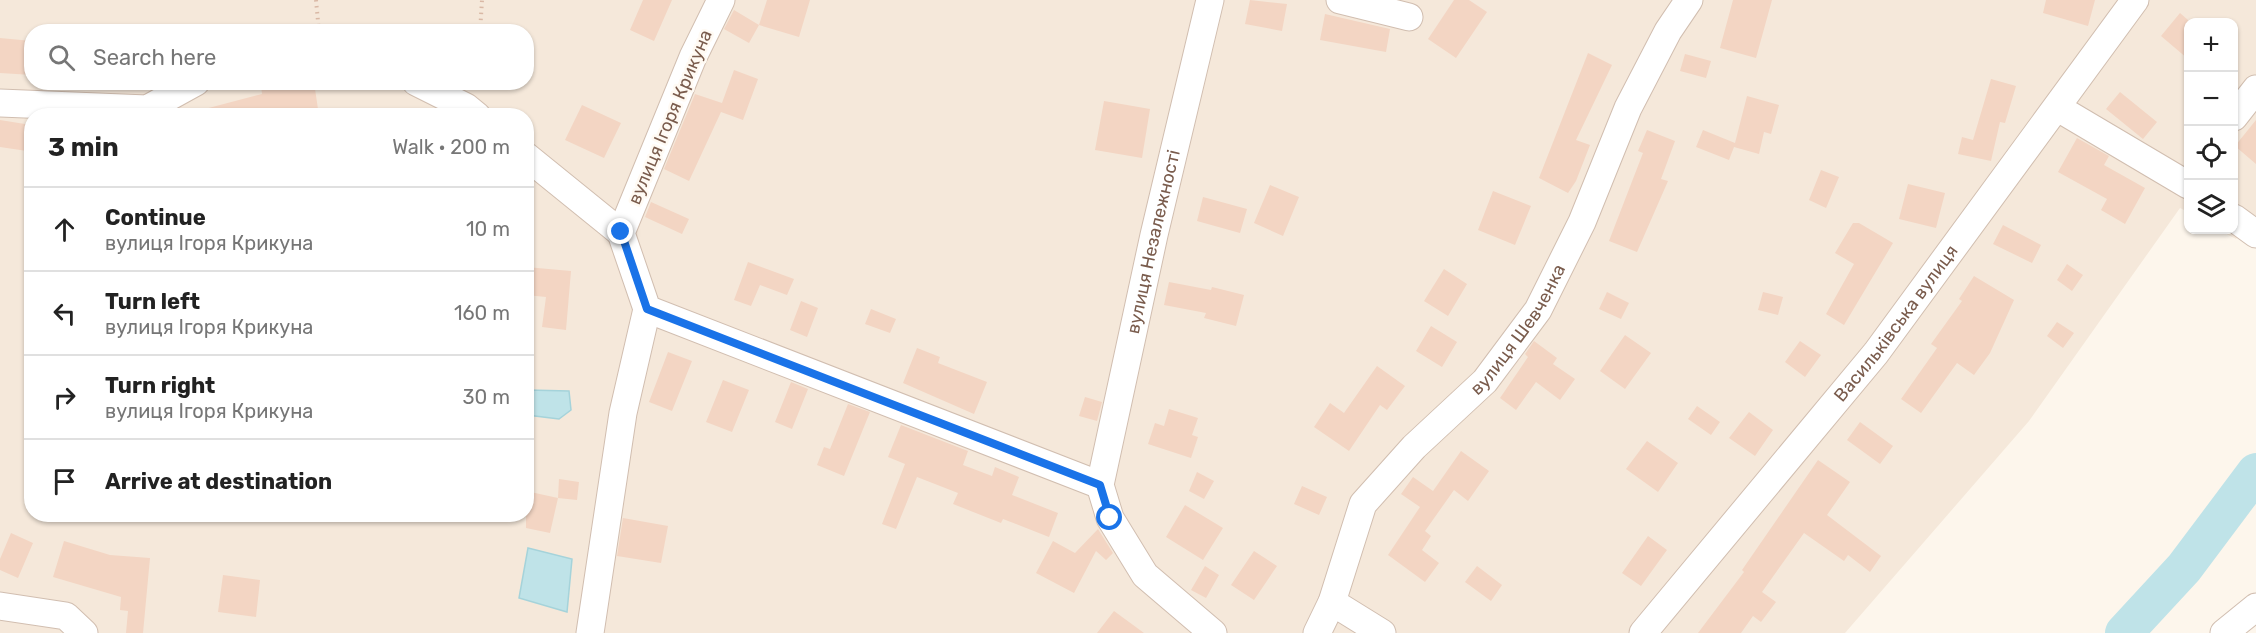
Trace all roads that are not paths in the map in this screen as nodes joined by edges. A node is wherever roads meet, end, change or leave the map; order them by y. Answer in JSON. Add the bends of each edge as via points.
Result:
{"nodes":[{"id":1,"x":721,"y":0,"type":"edge"},
{"id":2,"x":1210,"y":0,"type":"edge"},
{"id":3,"x":1340,"y":0,"type":"edge"},
{"id":4,"x":1689,"y":0,"type":"edge"},
{"id":5,"x":2135,"y":0,"type":"edge"},
{"id":6,"x":1409,"y":17,"type":"dead end"},
{"id":7,"x":2256,"y":89,"type":"edge"},
{"id":8,"x":181,"y":90,"type":"edge"},
{"id":9,"x":432,"y":90,"type":"edge"},
{"id":10,"x":0,"y":103,"type":"edge"},
{"id":11,"x":122,"y":108,"type":"edge"},
{"id":12,"x":149,"y":108,"type":"edge"},
{"id":13,"x":467,"y":108,"type":"edge"},
{"id":14,"x":2058,"y":108,"type":"junction"},
{"id":15,"x":2238,"y":112,"type":"edge"},
{"id":16,"x":534,"y":162,"type":"edge"},
{"id":17,"x":2184,"y":178,"type":"edge"},
{"id":18,"x":2238,"y":221,"type":"edge"},
{"id":19,"x":621,"y":232,"type":"junction"},
{"id":20,"x":2256,"y":234,"type":"edge"},
{"id":21,"x":647,"y":309,"type":"junction"},
{"id":22,"x":1100,"y":485,"type":"junction"},
{"id":23,"x":1332,"y":602,"type":"junction"},
{"id":24,"x":0,"y":606,"type":"edge"},
{"id":25,"x":2256,"y":607,"type":"edge"},
{"id":26,"x":84,"y":633,"type":"edge"},
{"id":27,"x":590,"y":633,"type":"edge"},
{"id":28,"x":1213,"y":633,"type":"edge"},
{"id":29,"x":1317,"y":633,"type":"edge"},
{"id":30,"x":1382,"y":633,"type":"edge"},
{"id":31,"x":1643,"y":633,"type":"edge"},
{"id":32,"x":2224,"y":633,"type":"edge"}],
"edges":[{"from":1,"to":19,"type":"street","name":"вулиця Ігоря Крикуна","via":[[693,57]]},
{"from":2,"to":22,"type":"street","name":"вулиця Незалежності"},
{"from":3,"to":6,"type":"street"},
{"from":4,"to":23,"type":"street","name":"вулиця Шевченка","via":[[1668,31],[1628,108],[1582,222],[1538,310],[1485,381],[1414,447],[1363,504]]},
{"from":5,"to":14,"type":"street","name":"Васильківська вулиця"},
{"from":7,"to":15,"type":"street"},
{"from":8,"to":12,"type":"street"},
{"from":9,"to":13,"type":"street"},
{"from":10,"to":11,"type":"street"},
{"from":14,"to":17,"type":"street"},
{"from":14,"to":31,"type":"street","name":"Васильківська вулиця","via":[[1876,353]]},
{"from":16,"to":19,"type":"street"},
{"from":18,"to":20,"type":"street"},
{"from":19,"to":21,"type":"street"},
{"from":21,"to":22,"type":"street"},
{"from":21,"to":27,"type":"street","via":[[623,413]]},
{"from":22,"to":28,"type":"street","via":[[1110,518],[1145,575]]},
{"from":23,"to":29,"type":"street","name":"вулиця Шевченка"},
{"from":23,"to":30,"type":"street"},
{"from":24,"to":26,"type":"street","via":[[66,616]]},
{"from":25,"to":32,"type":"street"}]}
